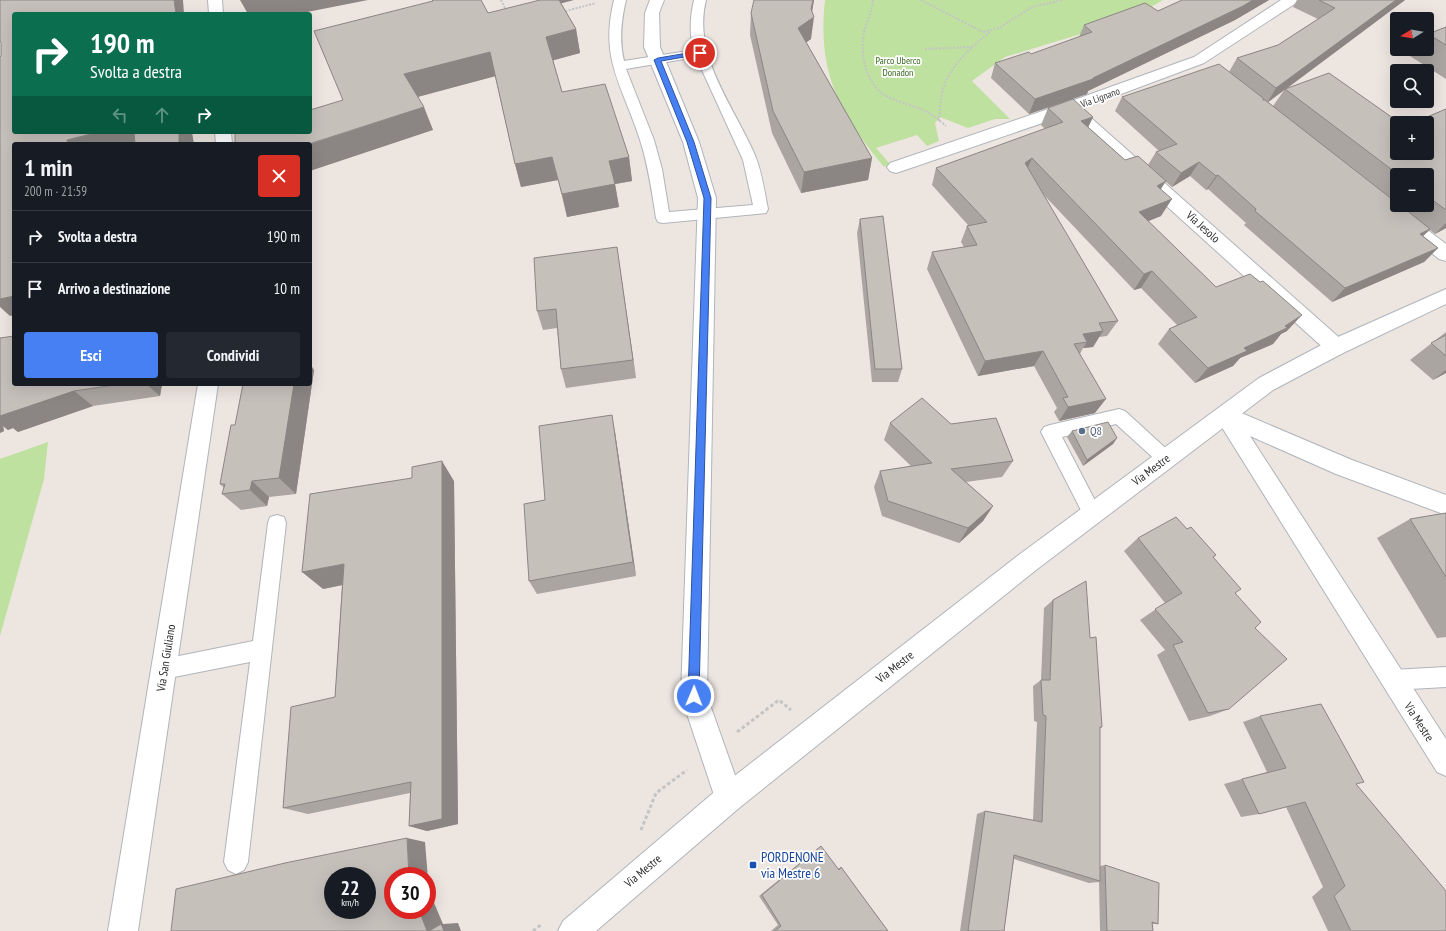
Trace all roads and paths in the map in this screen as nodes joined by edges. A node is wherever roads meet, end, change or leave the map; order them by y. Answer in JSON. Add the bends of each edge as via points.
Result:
{"nodes":[{"id":1,"x":215,"y":0,"type":"edge"},
{"id":2,"x":501,"y":0,"type":"edge"},
{"id":3,"x":620,"y":0,"type":"edge"},
{"id":4,"x":657,"y":0,"type":"edge"},
{"id":5,"x":700,"y":0,"type":"edge"},
{"id":6,"x":873,"y":0,"type":"edge"},
{"id":7,"x":920,"y":0,"type":"edge"},
{"id":8,"x":1062,"y":0,"type":"edge"},
{"id":9,"x":1291,"y":0,"type":"edge"},
{"id":10,"x":601,"y":2,"type":"dead end"},
{"id":11,"x":216,"y":12,"type":"edge"},
{"id":12,"x":508,"y":12,"type":"edge"},
{"id":13,"x":558,"y":13,"type":"edge"},
{"id":14,"x":990,"y":31,"type":"junction"},
{"id":15,"x":972,"y":47,"type":"junction"},
{"id":16,"x":925,"y":48,"type":"dead end"},
{"id":17,"x":700,"y":53,"type":"junction"},
{"id":18,"x":658,"y":60,"type":"junction"},
{"id":19,"x":619,"y":66,"type":"junction"},
{"id":20,"x":1069,"y":108,"type":"junction"},
{"id":21,"x":939,"y":121,"type":"junction"},
{"id":22,"x":963,"y":144,"type":"junction"},
{"id":23,"x":896,"y":167,"type":"dead end"},
{"id":24,"x":708,"y":214,"type":"junction"},
{"id":25,"x":1403,"y":220,"type":"edge"},
{"id":26,"x":1446,"y":254,"type":"edge"},
{"id":27,"x":1446,"y":296,"type":"edge"},
{"id":28,"x":1336,"y":347,"type":"junction"},
{"id":29,"x":208,"y":386,"type":"edge"},
{"id":30,"x":1225,"y":415,"type":"junction"},
{"id":31,"x":1166,"y":459,"type":"junction"},
{"id":32,"x":1446,"y":505,"type":"edge"},
{"id":33,"x":1092,"y":514,"type":"junction"},
{"id":34,"x":277,"y":523,"type":"dead end"},
{"id":35,"x":262,"y":649,"type":"junction"},
{"id":36,"x":164,"y":669,"type":"junction"},
{"id":37,"x":1446,"y":677,"type":"edge"},
{"id":38,"x":1392,"y":680,"type":"junction"},
{"id":39,"x":1446,"y":763,"type":"edge"},
{"id":40,"x":729,"y":798,"type":"junction"},
{"id":41,"x":236,"y":862,"type":"dead end"},
{"id":42,"x":123,"y":931,"type":"edge"},
{"id":43,"x":573,"y":931,"type":"edge"}],
"edges":[{"from":1,"to":11,"type":"street"},
{"from":2,"to":12,"type":"path"},
{"from":3,"to":19,"type":"lane","via":[[613,43]]},
{"from":4,"to":18,"type":"street","via":[[652,13],[652,47]]},
{"from":5,"to":17,"type":"lane","via":[[697,8]]},
{"from":6,"to":21,"type":"path","via":[[862,49],[868,76],[874,88],[884,95],[922,109]]},
{"from":7,"to":14,"type":"path","via":[[983,32]]},
{"from":8,"to":14,"type":"path","via":[[1032,7]]},
{"from":9,"to":20,"type":"street","name":"Via Lignano","via":[[1206,65]]},
{"from":10,"to":13,"type":"path"},
{"from":14,"to":15,"type":"path"},
{"from":15,"to":16,"type":"path"},
{"from":15,"to":21,"type":"path","via":[[952,70],[943,88]]},
{"from":17,"to":18,"type":"lane"},
{"from":17,"to":24,"type":"lane","via":[[747,154],[754,172],[761,209]]},
{"from":18,"to":19,"type":"lane"},
{"from":18,"to":24,"type":"street","via":[[691,142],[707,198]]},
{"from":19,"to":24,"type":"lane","via":[[654,162],[663,218]]},
{"from":20,"to":22,"type":"street","name":"Via Lignano"},
{"from":20,"to":28,"type":"street","name":"Via Jesolo"},
{"from":21,"to":22,"type":"path"},
{"from":22,"to":23,"type":"street","name":"Via Lignano"},
{"from":24,"to":40,"type":"street","via":[[694,696]]},
{"from":25,"to":26,"type":"street"},
{"from":27,"to":28,"type":"street","name":"Via Mestre"},
{"from":28,"to":30,"type":"street","name":"Via Mestre","via":[[1266,384]]},
{"from":29,"to":36,"type":"street","name":"Via San Giuliano"},
{"from":30,"to":31,"type":"street","name":"Via Mestre"},
{"from":30,"to":32,"type":"street","via":[[1344,467]]},
{"from":30,"to":38,"type":"street","name":"Via Mestre"},
{"from":31,"to":33,"type":"street","name":"Via Mestre"},
{"from":31,"to":33,"type":"lane","via":[[1119,416],[1050,432]]},
{"from":33,"to":40,"type":"street","name":"Via Mestre"},
{"from":34,"to":35,"type":"lane"},
{"from":35,"to":36,"type":"lane"},
{"from":35,"to":41,"type":"lane"},
{"from":36,"to":42,"type":"street","name":"Via San Giuliano"},
{"from":37,"to":38,"type":"lane"},
{"from":38,"to":39,"type":"street","name":"Via Mestre"},
{"from":40,"to":43,"type":"street","name":"Via Mestre"}]}
